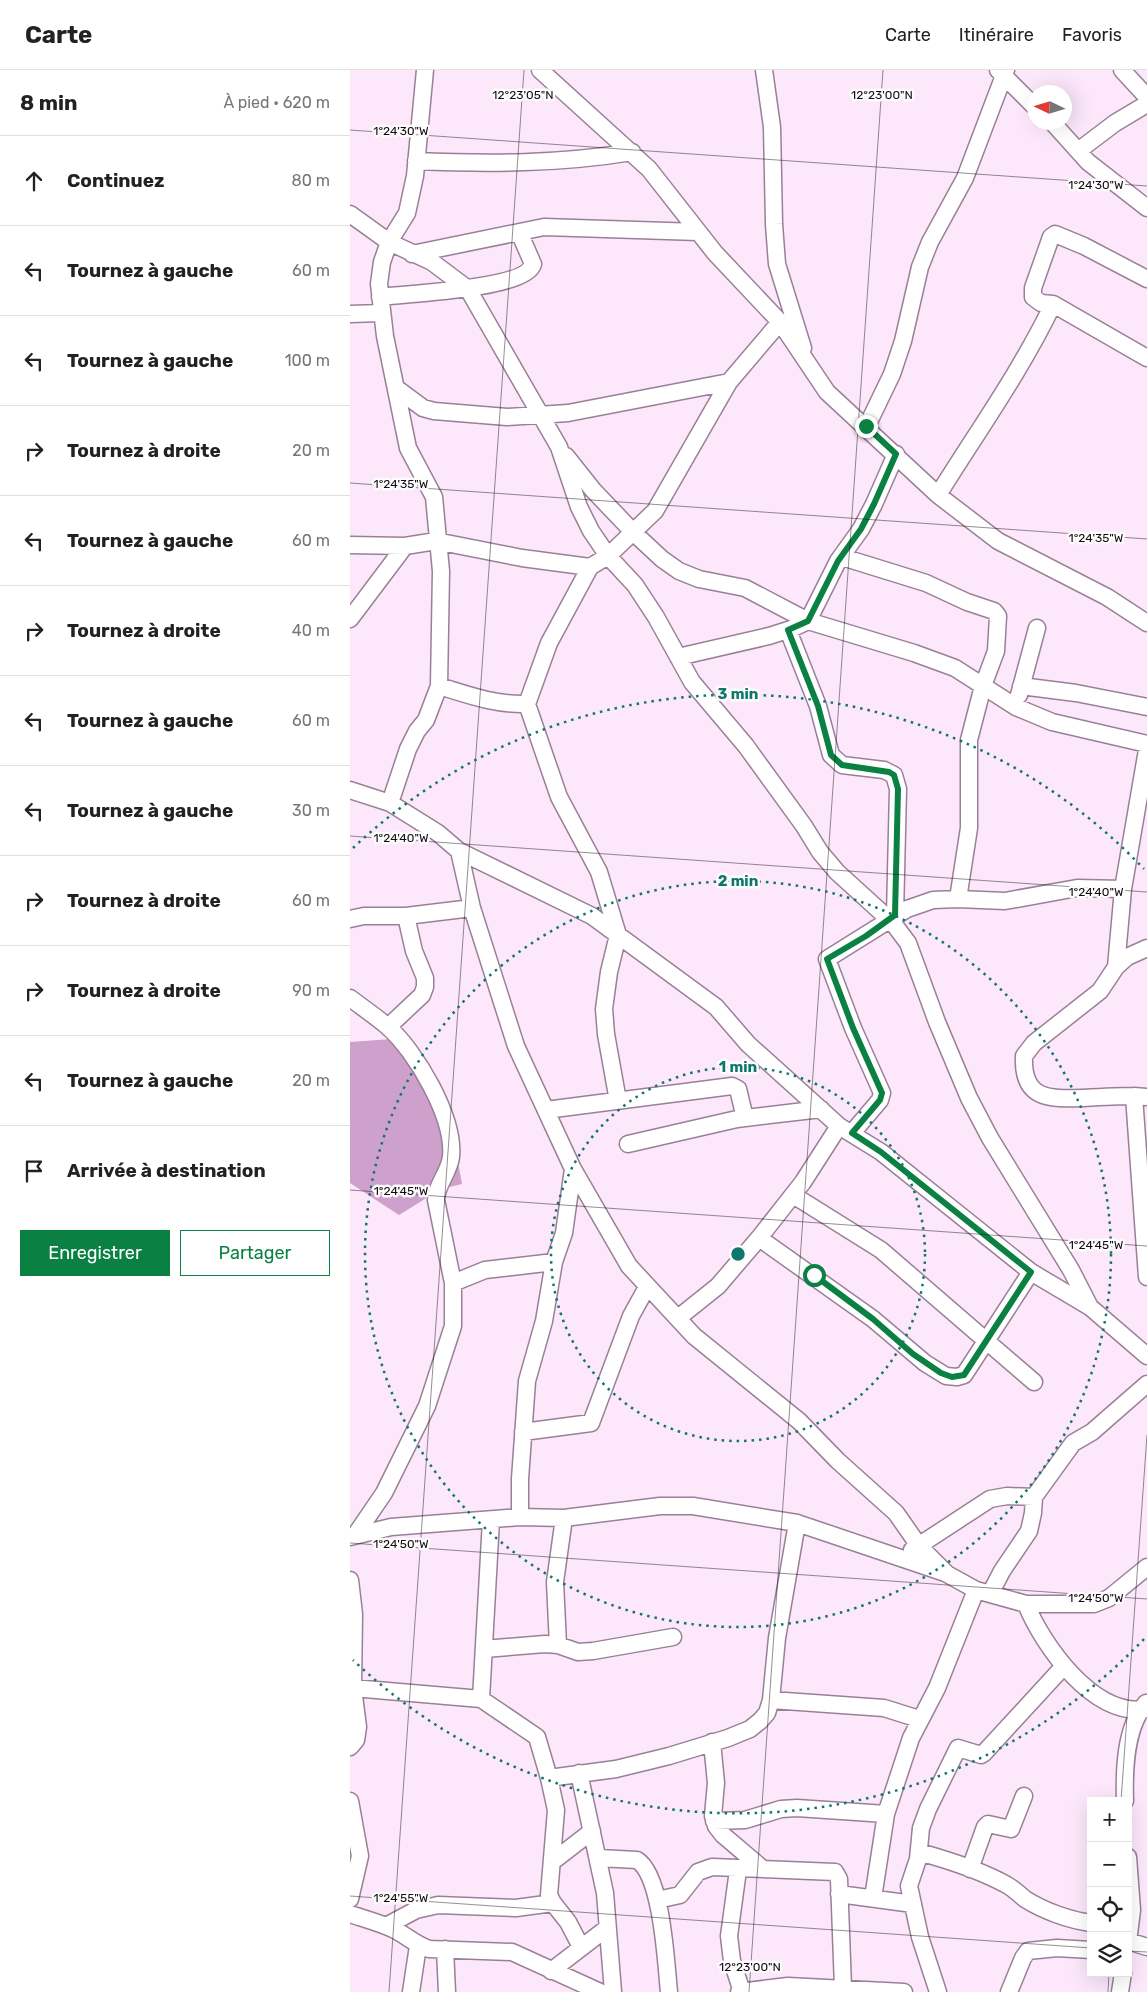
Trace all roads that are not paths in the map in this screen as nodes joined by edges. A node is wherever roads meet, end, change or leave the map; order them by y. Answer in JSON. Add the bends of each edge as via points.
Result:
{"nodes":[{"id":1,"x":425,"y":70,"type":"edge"},
{"id":2,"x":540,"y":70,"type":"edge"},
{"id":3,"x":561,"y":70,"type":"edge"},
{"id":4,"x":764,"y":70,"type":"edge"},
{"id":5,"x":1122,"y":70,"type":"edge"},
{"id":6,"x":1002,"y":72,"type":"edge"},
{"id":7,"x":569,"y":94,"type":"junction"},
{"id":8,"x":1147,"y":98,"type":"edge"},
{"id":9,"x":1027,"y":99,"type":"edge"},
{"id":10,"x":1147,"y":104,"type":"edge"},
{"id":11,"x":1059,"y":130,"type":"edge"},
{"id":12,"x":1078,"y":151,"type":"junction"},
{"id":13,"x":632,"y":152,"type":"junction"},
{"id":14,"x":416,"y":161,"type":"junction"},
{"id":15,"x":1147,"y":208,"type":"edge"},
{"id":16,"x":350,"y":214,"type":"edge"},
{"id":17,"x":519,"y":232,"type":"junction"},
{"id":18,"x":698,"y":232,"type":"junction"},
{"id":19,"x":389,"y":242,"type":"junction"},
{"id":20,"x":412,"y":254,"type":"junction"},
{"id":21,"x":1147,"y":279,"type":"edge"},
{"id":22,"x":468,"y":289,"type":"junction"},
{"id":23,"x":1053,"y":304,"type":"junction"},
{"id":24,"x":380,"y":305,"type":"junction"},
{"id":25,"x":350,"y":314,"type":"edge"},
{"id":26,"x":780,"y":322,"type":"junction"},
{"id":27,"x":1147,"y":358,"type":"edge"},
{"id":28,"x":809,"y":367,"type":"junction"},
{"id":29,"x":729,"y":382,"type":"junction"},
{"id":30,"x":396,"y":388,"type":"junction"},
{"id":31,"x":540,"y":414,"type":"junction"},
{"id":32,"x":866,"y":426,"type":"junction"},
{"id":33,"x":559,"y":447,"type":"junction"},
{"id":34,"x":896,"y":454,"type":"junction"},
{"id":35,"x":938,"y":495,"type":"junction"},
{"id":36,"x":634,"y":533,"type":"junction"},
{"id":37,"x":436,"y":541,"type":"junction"},
{"id":38,"x":350,"y":545,"type":"edge"},
{"id":39,"x":405,"y":546,"type":"junction"},
{"id":40,"x":608,"y":556,"type":"junction"},
{"id":41,"x":842,"y":557,"type":"junction"},
{"id":42,"x":590,"y":567,"type":"junction"},
{"id":43,"x":350,"y":619,"type":"edge"},
{"id":44,"x":808,"y":621,"type":"junction"},
{"id":45,"x":1147,"y":623,"type":"edge"},
{"id":46,"x":1037,"y":628,"type":"dead end"},
{"id":47,"x":788,"y":630,"type":"junction"},
{"id":48,"x":678,"y":657,"type":"junction"},
{"id":49,"x":439,"y":686,"type":"junction"},
{"id":50,"x":983,"y":686,"type":"junction"},
{"id":51,"x":1021,"y":686,"type":"junction"},
{"id":52,"x":527,"y":704,"type":"junction"},
{"id":53,"x":1016,"y":707,"type":"junction"},
{"id":54,"x":1147,"y":707,"type":"edge"},
{"id":55,"x":1147,"y":744,"type":"edge"},
{"id":56,"x":1147,"y":750,"type":"edge"},
{"id":57,"x":350,"y":790,"type":"edge"},
{"id":58,"x":390,"y":803,"type":"junction"},
{"id":59,"x":459,"y":852,"type":"junction"},
{"id":60,"x":1123,"y":889,"type":"junction"},
{"id":61,"x":958,"y":899,"type":"junction"},
{"id":62,"x":472,"y":908,"type":"junction"},
{"id":63,"x":406,"y":916,"type":"junction"},
{"id":64,"x":892,"y":917,"type":"junction"},
{"id":65,"x":350,"y":919,"type":"edge"},
{"id":66,"x":618,"y":935,"type":"junction"},
{"id":67,"x":1147,"y":948,"type":"edge"},
{"id":68,"x":1116,"y":967,"type":"junction"},
{"id":69,"x":350,"y":998,"type":"edge"},
{"id":70,"x":388,"y":1027,"type":"junction"},
{"id":71,"x":1140,"y":1096,"type":"edge"},
{"id":72,"x":618,"y":1101,"type":"junction"},
{"id":73,"x":821,"y":1109,"type":"junction"},
{"id":74,"x":546,"y":1110,"type":"junction"},
{"id":75,"x":745,"y":1118,"type":"junction"},
{"id":76,"x":845,"y":1129,"type":"junction"},
{"id":77,"x":628,"y":1144,"type":"dead end"},
{"id":78,"x":573,"y":1169,"type":"junction"},
{"id":79,"x":793,"y":1194,"type":"junction"},
{"id":80,"x":759,"y":1238,"type":"junction"},
{"id":81,"x":554,"y":1262,"type":"junction"},
{"id":82,"x":1031,"y":1272,"type":"junction"},
{"id":83,"x":1147,"y":1277,"type":"edge"},
{"id":84,"x":453,"y":1284,"type":"junction"},
{"id":85,"x":647,"y":1287,"type":"junction"},
{"id":86,"x":1090,"y":1307,"type":"junction"},
{"id":87,"x":678,"y":1318,"type":"junction"},
{"id":88,"x":986,"y":1341,"type":"junction"},
{"id":89,"x":1147,"y":1356,"type":"edge"},
{"id":90,"x":1034,"y":1382,"type":"dead end"},
{"id":91,"x":1147,"y":1384,"type":"edge"},
{"id":92,"x":523,"y":1432,"type":"junction"},
{"id":93,"x":1034,"y":1497,"type":"junction"},
{"id":94,"x":520,"y":1517,"type":"junction"},
{"id":95,"x":564,"y":1518,"type":"junction"},
{"id":96,"x":491,"y":1520,"type":"junction"},
{"id":97,"x":797,"y":1523,"type":"junction"},
{"id":98,"x":353,"y":1536,"type":"edge"},
{"id":99,"x":919,"y":1546,"type":"junction"},
{"id":100,"x":900,"y":1557,"type":"junction"},
{"id":101,"x":1147,"y":1567,"type":"edge"},
{"id":102,"x":947,"y":1574,"type":"junction"},
{"id":103,"x":350,"y":1580,"type":"edge"},
{"id":104,"x":983,"y":1592,"type":"junction"},
{"id":105,"x":1026,"y":1604,"type":"junction"},
{"id":106,"x":673,"y":1638,"type":"dead end"},
{"id":107,"x":558,"y":1645,"type":"junction"},
{"id":108,"x":484,"y":1649,"type":"junction"},
{"id":109,"x":1064,"y":1666,"type":"junction"},
{"id":110,"x":353,"y":1688,"type":"junction"},
{"id":111,"x":481,"y":1698,"type":"junction"},
{"id":112,"x":771,"y":1700,"type":"junction"},
{"id":113,"x":1145,"y":1707,"type":"edge"},
{"id":114,"x":353,"y":1712,"type":"edge"},
{"id":115,"x":919,"y":1720,"type":"junction"},
{"id":116,"x":712,"y":1742,"type":"junction"},
{"id":117,"x":350,"y":1747,"type":"edge"},
{"id":118,"x":578,"y":1773,"type":"junction"},
{"id":119,"x":550,"y":1778,"type":"junction"},
{"id":120,"x":1024,"y":1796,"type":"dead end"},
{"id":121,"x":1125,"y":1797,"type":"edge"},
{"id":122,"x":350,"y":1801,"type":"edge"},
{"id":123,"x":886,"y":1814,"type":"junction"},
{"id":124,"x":714,"y":1821,"type":"junction"},
{"id":125,"x":592,"y":1831,"type":"junction"},
{"id":126,"x":919,"y":1852,"type":"junction"},
{"id":127,"x":599,"y":1858,"type":"junction"},
{"id":128,"x":552,"y":1862,"type":"junction"},
{"id":129,"x":763,"y":1869,"type":"junction"},
{"id":130,"x":970,"y":1869,"type":"junction"},
{"id":131,"x":738,"y":1870,"type":"junction"},
{"id":132,"x":354,"y":1871,"type":"edge"},
{"id":133,"x":1130,"y":1887,"type":"edge"},
{"id":134,"x":839,"y":1894,"type":"junction"},
{"id":135,"x":872,"y":1898,"type":"junction"},
{"id":136,"x":350,"y":1899,"type":"edge"},
{"id":137,"x":657,"y":1900,"type":"junction"},
{"id":138,"x":553,"y":1903,"type":"junction"},
{"id":139,"x":913,"y":1904,"type":"junction"},
{"id":140,"x":350,"y":1914,"type":"edge"},
{"id":141,"x":1087,"y":1922,"type":"edge"},
{"id":142,"x":386,"y":1926,"type":"junction"},
{"id":143,"x":607,"y":1928,"type":"junction"},
{"id":144,"x":1129,"y":1932,"type":"edge"},
{"id":145,"x":1132,"y":1936,"type":"edge"},
{"id":146,"x":418,"y":1946,"type":"junction"},
{"id":147,"x":581,"y":1947,"type":"junction"},
{"id":148,"x":1147,"y":1947,"type":"edge"},
{"id":149,"x":445,"y":1949,"type":"junction"},
{"id":150,"x":1087,"y":1950,"type":"edge"},
{"id":151,"x":551,"y":1970,"type":"junction"},
{"id":152,"x":1122,"y":1977,"type":"edge"},
{"id":153,"x":843,"y":1988,"type":"junction"},
{"id":154,"x":411,"y":1992,"type":"edge"},
{"id":155,"x":447,"y":1992,"type":"edge"},
{"id":156,"x":600,"y":1992,"type":"edge"},
{"id":157,"x":613,"y":1992,"type":"edge"},
{"id":158,"x":669,"y":1992,"type":"edge"},
{"id":159,"x":741,"y":1992,"type":"edge"},
{"id":160,"x":904,"y":1992,"type":"edge"},
{"id":161,"x":938,"y":1992,"type":"edge"},
{"id":162,"x":1009,"y":1992,"type":"edge"},
{"id":163,"x":1120,"y":1992,"type":"edge"}],
"edges":[{"from":1,"to":14,"type":"street"},
{"from":2,"to":7,"type":"street"},
{"from":3,"to":7,"type":"street"},
{"from":4,"to":28,"type":"street","via":[[772,127],[778,264]]},
{"from":5,"to":8,"type":"street"},
{"from":6,"to":9,"type":"street"},
{"from":6,"to":32,"type":"street","via":[[965,178],[920,267],[892,374]]},
{"from":7,"to":13,"type":"street"},
{"from":10,"to":12,"type":"street"},
{"from":11,"to":12,"type":"street"},
{"from":12,"to":15,"type":"street"},
{"from":13,"to":14,"type":"street","via":[[583,160],[538,162]]},
{"from":13,"to":18,"type":"street","via":[[649,168]]},
{"from":14,"to":19,"type":"street","via":[[407,213]]},
{"from":16,"to":19,"type":"street"},
{"from":17,"to":18,"type":"street","via":[[555,227]]},
{"from":17,"to":20,"type":"street"},
{"from":17,"to":22,"type":"street","via":[[533,264],[532,269],[521,277]]},
{"from":18,"to":26,"type":"street"},
{"from":19,"to":20,"type":"street"},
{"from":19,"to":24,"type":"street","via":[[382,262]]},
{"from":20,"to":22,"type":"street","via":[[438,266]]},
{"from":21,"to":23,"type":"street","via":[[1055,234],[1050,237],[1033,288],[1033,297],[1038,301]]},
{"from":22,"to":24,"type":"street"},
{"from":22,"to":31,"type":"street"},
{"from":23,"to":27,"type":"street"},
{"from":23,"to":35,"type":"street","via":[[1021,366]]},
{"from":24,"to":25,"type":"street"},
{"from":24,"to":30,"type":"street"},
{"from":26,"to":28,"type":"street"},
{"from":26,"to":29,"type":"street"},
{"from":28,"to":32,"type":"street","via":[[827,392]]},
{"from":29,"to":31,"type":"street","via":[[568,413]]},
{"from":29,"to":36,"type":"street","via":[[655,511]]},
{"from":30,"to":31,"type":"street","via":[[423,408],[434,411],[507,417]]},
{"from":30,"to":37,"type":"street","via":[[408,448],[434,497]]},
{"from":31,"to":33,"type":"street"},
{"from":32,"to":34,"type":"street"},
{"from":33,"to":36,"type":"street","via":[[593,490]]},
{"from":33,"to":40,"type":"street","via":[[579,507]]},
{"from":34,"to":35,"type":"street"},
{"from":34,"to":41,"type":"street","via":[[874,504]]},
{"from":35,"to":45,"type":"street","via":[[998,541],[1107,597]]},
{"from":36,"to":40,"type":"street"},
{"from":36,"to":44,"type":"street","via":[[679,571],[698,579],[745,588]]},
{"from":37,"to":39,"type":"street"},
{"from":37,"to":42,"type":"street"},
{"from":37,"to":49,"type":"street","via":[[441,571]]},
{"from":38,"to":39,"type":"street"},
{"from":39,"to":43,"type":"street"},
{"from":40,"to":42,"type":"street"},
{"from":40,"to":48,"type":"street","via":[[635,585]]},
{"from":41,"to":44,"type":"street"},
{"from":41,"to":50,"type":"street","via":[[926,583],[996,613],[996,651]]},
{"from":42,"to":52,"type":"street","via":[[549,643]]},
{"from":44,"to":47,"type":"street"},
{"from":44,"to":50,"type":"street","via":[[955,668]]},
{"from":46,"to":51,"type":"street"},
{"from":47,"to":48,"type":"street"},
{"from":47,"to":64,"type":"street","via":[[818,706],[831,755],[842,765],[884,770],[894,775],[898,789]]},
{"from":48,"to":64,"type":"street","via":[[692,682],[774,783],[820,852],[837,872]]},
{"from":49,"to":52,"type":"street","via":[[488,701]]},
{"from":49,"to":58,"type":"street","via":[[426,720],[408,749]]},
{"from":50,"to":53,"type":"street"},
{"from":50,"to":61,"type":"street","via":[[969,740],[969,828]]},
{"from":51,"to":53,"type":"street"},
{"from":51,"to":54,"type":"street"},
{"from":52,"to":66,"type":"street","via":[[559,797],[599,872]]},
{"from":53,"to":55,"type":"street","via":[[1052,722]]},
{"from":56,"to":60,"type":"street"},
{"from":57,"to":58,"type":"street"},
{"from":58,"to":59,"type":"street","via":[[415,816]]},
{"from":59,"to":62,"type":"street"},
{"from":59,"to":66,"type":"street","via":[[592,916]]},
{"from":60,"to":61,"type":"street","via":[[1077,888],[1005,900]]},
{"from":60,"to":68,"type":"street"},
{"from":61,"to":64,"type":"street","via":[[932,900]]},
{"from":62,"to":63,"type":"street"},
{"from":62,"to":74,"type":"street","via":[[516,1046]]},
{"from":63,"to":65,"type":"street"},
{"from":63,"to":70,"type":"street","via":[[425,987],[422,995]]},
{"from":64,"to":76,"type":"street","via":[[827,959],[882,1093],[880,1100]]},
{"from":64,"to":86,"type":"street","via":[[908,943],[969,1098]]},
{"from":66,"to":72,"type":"street","via":[[604,1009]]},
{"from":66,"to":73,"type":"street","via":[[716,1007],[748,1044]]},
{"from":67,"to":68,"type":"street","via":[[1127,957]]},
{"from":68,"to":71,"type":"street","via":[[1100,991],[1028,1048],[1023,1065],[1032,1089],[1046,1098]]},
{"from":69,"to":70,"type":"street"},
{"from":70,"to":84,"type":"street","via":[[439,1099],[448,1127],[451,1158],[436,1200]]},
{"from":71,"to":83,"type":"street"},
{"from":72,"to":74,"type":"street"},
{"from":72,"to":75,"type":"street","via":[[732,1086],[738,1090]]},
{"from":73,"to":75,"type":"street"},
{"from":73,"to":76,"type":"street"},
{"from":74,"to":78,"type":"street"},
{"from":75,"to":77,"type":"street"},
{"from":76,"to":79,"type":"street"},
{"from":76,"to":82,"type":"street","via":[[881,1152]]},
{"from":78,"to":81,"type":"street","via":[[564,1233]]},
{"from":78,"to":85,"type":"street","via":[[629,1266]]},
{"from":79,"to":80,"type":"street"},
{"from":79,"to":88,"type":"street","via":[[881,1250]]},
{"from":80,"to":87,"type":"street","via":[[718,1286]]},
{"from":80,"to":88,"type":"street","via":[[852,1303],[913,1354],[946,1376],[964,1375]]},
{"from":81,"to":84,"type":"street","via":[[485,1270]]},
{"from":81,"to":92,"type":"street","via":[[544,1321],[528,1374]]},
{"from":82,"to":86,"type":"street"},
{"from":82,"to":88,"type":"street"},
{"from":84,"to":98,"type":"street","via":[[454,1326],[427,1406],[384,1493]]},
{"from":85,"to":87,"type":"street"},
{"from":85,"to":92,"type":"street","via":[[631,1316],[590,1423]]},
{"from":86,"to":89,"type":"street"},
{"from":87,"to":99,"type":"street","via":[[713,1354],[799,1421],[896,1513]]},
{"from":88,"to":90,"type":"street"},
{"from":91,"to":93,"type":"street","via":[[1092,1432],[1073,1443]]},
{"from":92,"to":94,"type":"street"},
{"from":93,"to":99,"type":"street","via":[[990,1499]]},
{"from":93,"to":104,"type":"street","via":[[1029,1531],[1002,1571]]},
{"from":94,"to":95,"type":"street"},
{"from":94,"to":96,"type":"street"},
{"from":95,"to":97,"type":"street","via":[[660,1506],[693,1506]]},
{"from":95,"to":107,"type":"street","via":[[555,1582]]},
{"from":96,"to":98,"type":"street","via":[[391,1527]]},
{"from":96,"to":108,"type":"street"},
{"from":97,"to":100,"type":"street"},
{"from":97,"to":112,"type":"street","via":[[777,1638]]},
{"from":99,"to":100,"type":"street"},
{"from":99,"to":102,"type":"street"},
{"from":100,"to":102,"type":"street"},
{"from":101,"to":105,"type":"street","via":[[1109,1598],[1094,1604]]},
{"from":102,"to":104,"type":"street"},
{"from":103,"to":110,"type":"street","via":[[354,1614]]},
{"from":104,"to":105,"type":"street"},
{"from":104,"to":115,"type":"street"},
{"from":105,"to":109,"type":"street","via":[[1044,1641]]},
{"from":106,"to":107,"type":"street","via":[[578,1652]]},
{"from":107,"to":108,"type":"street"},
{"from":108,"to":111,"type":"street"},
{"from":109,"to":113,"type":"street","via":[[1105,1700],[1120,1706]]},
{"from":109,"to":126,"type":"street","via":[[984,1753],[981,1755],[958,1748],[928,1809],[919,1838]]},
{"from":110,"to":111,"type":"street"},
{"from":110,"to":114,"type":"street"},
{"from":111,"to":119,"type":"street","via":[[536,1737]]},
{"from":112,"to":115,"type":"street","via":[[884,1708]]},
{"from":112,"to":116,"type":"street","via":[[767,1713],[750,1729]]},
{"from":113,"to":121,"type":"street","via":[[1124,1767]]},
{"from":114,"to":117,"type":"street","via":[[356,1740]]},
{"from":115,"to":123,"type":"street"},
{"from":116,"to":118,"type":"street","via":[[616,1769]]},
{"from":116,"to":124,"type":"street","via":[[716,1783]]},
{"from":118,"to":119,"type":"street"},
{"from":118,"to":125,"type":"street"},
{"from":119,"to":128,"type":"street","via":[[556,1810]]},
{"from":120,"to":130,"type":"street","via":[[1011,1829],[988,1824],[985,1827]]},
{"from":122,"to":132,"type":"street","via":[[360,1856]]},
{"from":123,"to":124,"type":"street","via":[[797,1808],[781,1809],[745,1820]]},
{"from":123,"to":135,"type":"street"},
{"from":124,"to":129,"type":"street","via":[[723,1835]]},
{"from":125,"to":127,"type":"street"},
{"from":125,"to":128,"type":"street"},
{"from":126,"to":130,"type":"street"},
{"from":126,"to":139,"type":"street","via":[[909,1886]]},
{"from":127,"to":137,"type":"street","via":[[640,1862]]},
{"from":127,"to":143,"type":"street"},
{"from":128,"to":138,"type":"street","via":[[549,1895]]},
{"from":129,"to":131,"type":"street"},
{"from":129,"to":134,"type":"street","via":[[834,1872],[839,1876]]},
{"from":130,"to":141,"type":"street","via":[[1006,1884],[1045,1910]]},
{"from":131,"to":137,"type":"street","via":[[705,1869],[698,1872],[682,1894]]},
{"from":131,"to":159,"type":"street","via":[[729,1936]]},
{"from":132,"to":136,"type":"street"},
{"from":133,"to":144,"type":"street"},
{"from":134,"to":135,"type":"street"},
{"from":134,"to":153,"type":"street"},
{"from":135,"to":139,"type":"street"},
{"from":137,"to":158,"type":"street"},
{"from":138,"to":142,"type":"street","via":[[498,1908],[438,1905],[416,1910]]},
{"from":138,"to":147,"type":"street"},
{"from":139,"to":161,"type":"street"},
{"from":140,"to":142,"type":"street"},
{"from":142,"to":146,"type":"street"},
{"from":143,"to":147,"type":"street"},
{"from":143,"to":157,"type":"street"},
{"from":145,"to":148,"type":"street"},
{"from":146,"to":149,"type":"street"},
{"from":146,"to":154,"type":"street"},
{"from":147,"to":151,"type":"street"},
{"from":149,"to":151,"type":"street","via":[[512,1952]]},
{"from":149,"to":155,"type":"street"},
{"from":150,"to":162,"type":"street","via":[[1057,1948],[1028,1952]]},
{"from":151,"to":156,"type":"street"},
{"from":152,"to":163,"type":"street"},
{"from":153,"to":159,"type":"street","via":[[774,1986]]},
{"from":153,"to":160,"type":"street"}]}
